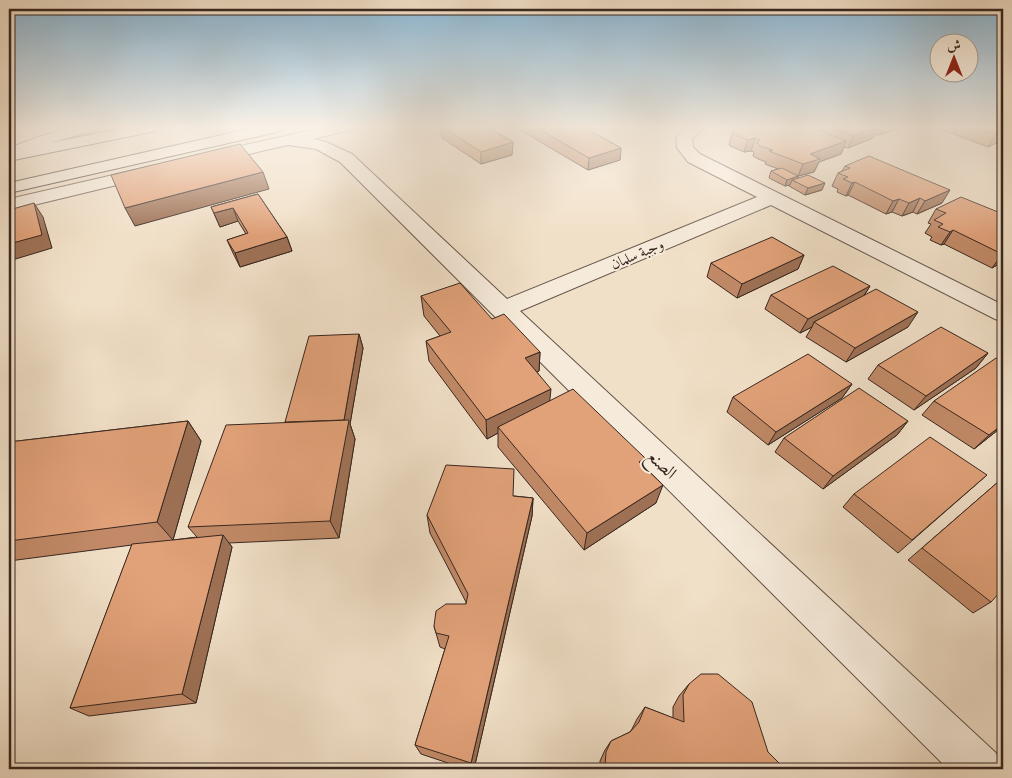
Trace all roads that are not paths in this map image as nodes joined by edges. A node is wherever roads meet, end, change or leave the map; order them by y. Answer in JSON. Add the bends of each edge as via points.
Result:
{"nodes":[{"id":1,"x":39,"y":163,"type":"edge"},
{"id":2,"x":116,"y":163,"type":"edge"},
{"id":3,"x":187,"y":163,"type":"edge"},
{"id":4,"x":351,"y":163,"type":"edge"},
{"id":5,"x":704,"y":163,"type":"edge"},
{"id":6,"x":9,"y":170,"type":"edge"},
{"id":7,"x":9,"y":188,"type":"edge"},
{"id":8,"x":771,"y":198,"type":"junction"},
{"id":9,"x":9,"y":205,"type":"edge"},
{"id":10,"x":502,"y":310,"type":"junction"},
{"id":11,"x":1003,"y":314,"type":"edge"},
{"id":12,"x":980,"y":769,"type":"edge"}],
"edges":[{"from":1,"to":6,"type":"street"},
{"from":2,"to":7,"type":"street"},
{"from":3,"to":9,"type":"street"},
{"from":4,"to":10,"type":"street","name":"الصنع"},
{"from":5,"to":8,"type":"street"},
{"from":8,"to":10,"type":"street","name":"وجبة سلمان"},
{"from":8,"to":11,"type":"street"},
{"from":10,"to":12,"type":"street","name":"الصنع"}]}
